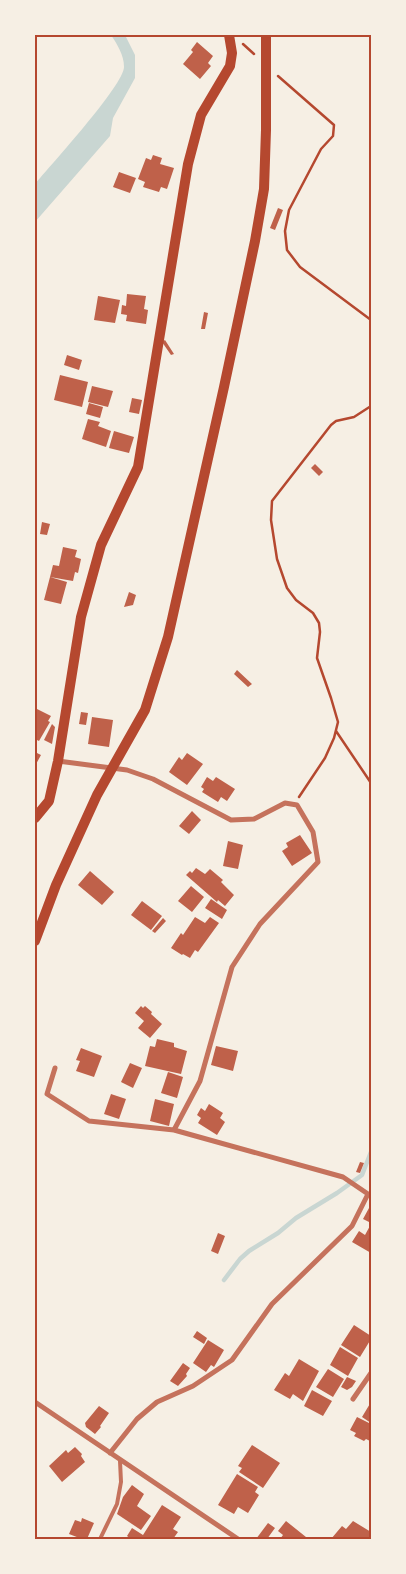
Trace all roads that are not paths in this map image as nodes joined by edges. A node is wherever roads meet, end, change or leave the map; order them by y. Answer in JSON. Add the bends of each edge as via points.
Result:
{"nodes":[{"id":1,"x":229,"y":35,"type":"edge"},
{"id":2,"x":266,"y":35,"type":"edge"},
{"id":3,"x":58,"y":761,"type":"junction"},
{"id":4,"x":35,"y":818,"type":"edge"},
{"id":5,"x":35,"y":942,"type":"edge"},
{"id":6,"x":55,"y":1068,"type":"dead end"},
{"id":7,"x":174,"y":1130,"type":"junction"},
{"id":8,"x":371,"y":1373,"type":"edge"},
{"id":9,"x":354,"y":1399,"type":"dead end"},
{"id":10,"x":35,"y":1402,"type":"edge"},
{"id":11,"x":110,"y":1453,"type":"junction"},
{"id":12,"x":120,"y":1460,"type":"junction"},
{"id":13,"x":100,"y":1539,"type":"edge"},
{"id":14,"x":238,"y":1539,"type":"edge"}],
"edges":[{"from":1,"to":3,"type":"main road","via":[[230,66],[200,115],[188,164],[138,467],[101,545],[81,617]]},
{"from":2,"to":5,"type":"main road","via":[[264,189],[168,637],[145,710],[98,795],[56,885]]},
{"from":3,"to":4,"type":"main road","via":[[49,801]]},
{"from":3,"to":7,"type":"street","via":[[127,770],[153,778],[231,820],[254,819],[285,803],[297,805],[313,832],[318,862],[260,924],[232,967],[200,1081]]},
{"from":6,"to":7,"type":"street","via":[[47,1094],[89,1121]]},
{"from":7,"to":11,"type":"street","via":[[343,1178],[368,1194],[352,1226],[272,1304],[232,1360],[193,1386],[158,1402],[137,1419]]},
{"from":8,"to":9,"type":"street"},
{"from":10,"to":11,"type":"street"},
{"from":11,"to":12,"type":"street"},
{"from":12,"to":13,"type":"lane","via":[[117,1504]]},
{"from":12,"to":14,"type":"street"}]}
